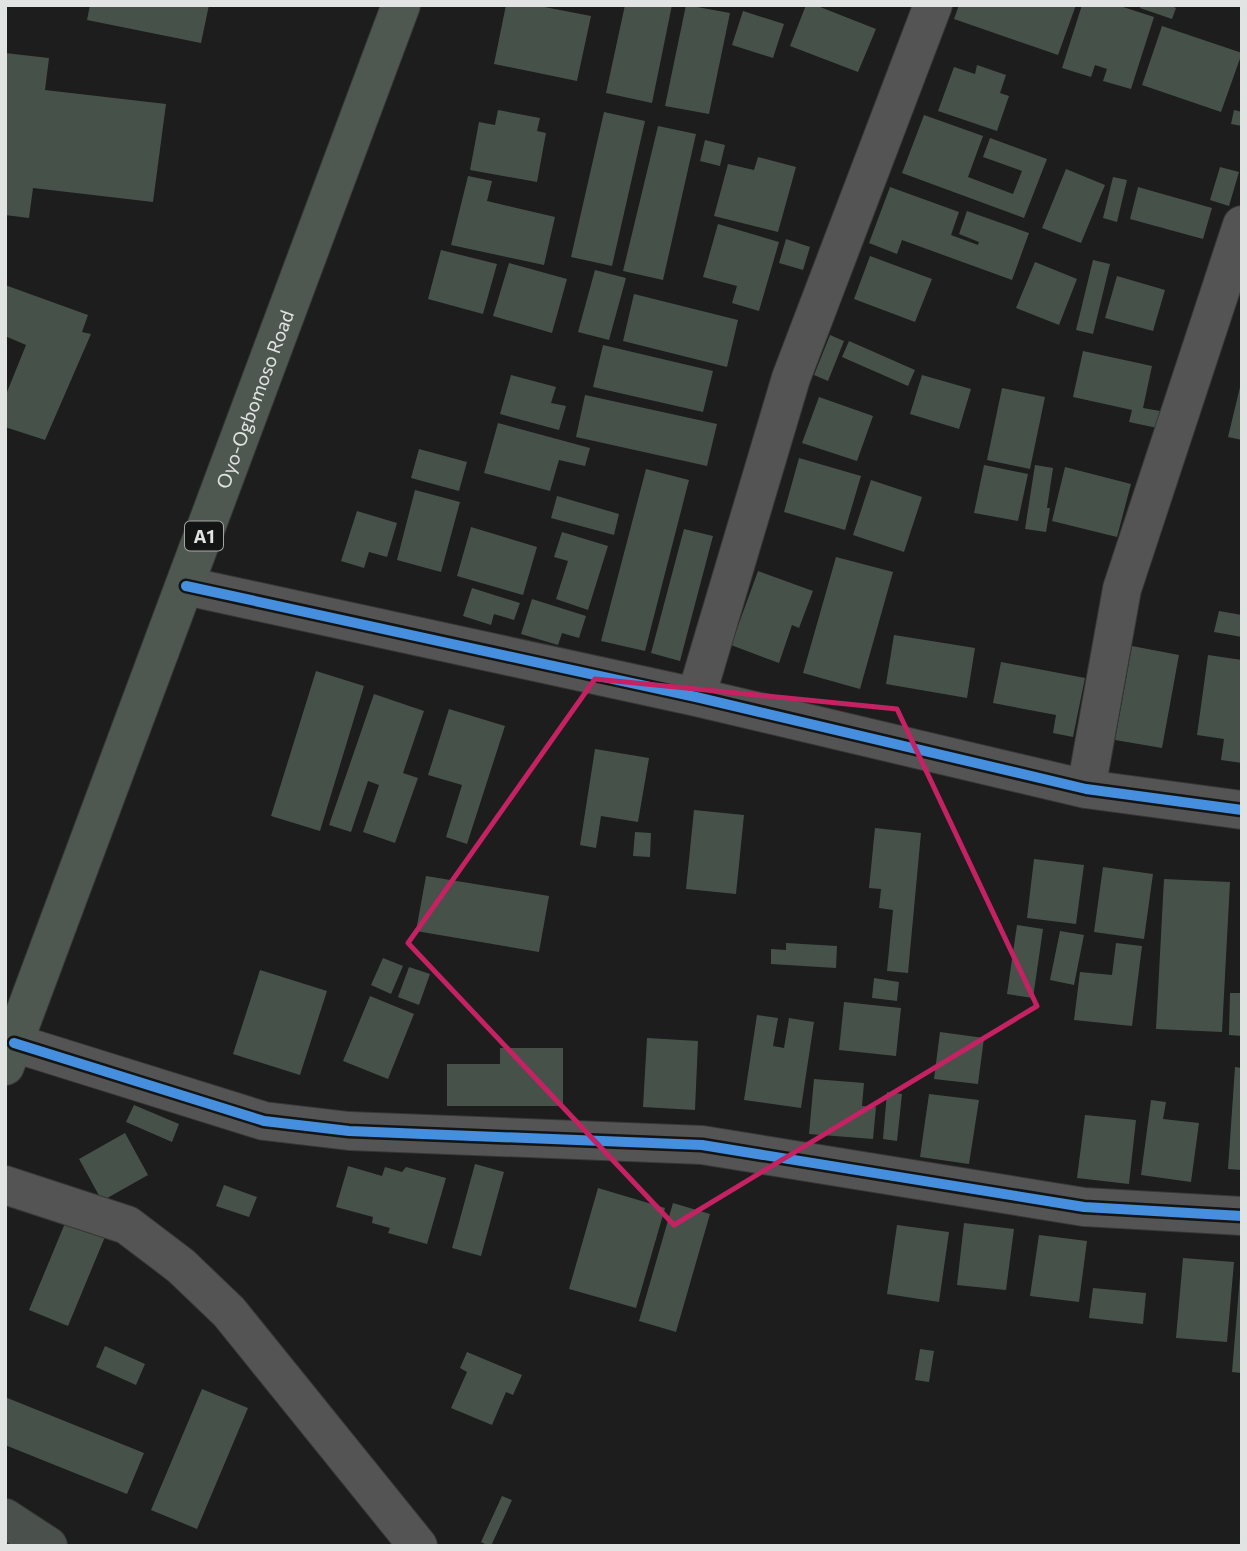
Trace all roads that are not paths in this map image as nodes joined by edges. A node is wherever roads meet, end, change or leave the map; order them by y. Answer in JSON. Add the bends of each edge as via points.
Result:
{"nodes":[{"id":1,"x":401,"y":5,"type":"edge"},
{"id":2,"x":933,"y":5,"type":"edge"},
{"id":3,"x":1242,"y":225,"type":"edge"},
{"id":4,"x":186,"y":586,"type":"junction"},
{"id":5,"x":696,"y":697,"type":"junction"},
{"id":6,"x":1086,"y":789,"type":"junction"},
{"id":7,"x":1242,"y":810,"type":"edge"},
{"id":8,"x":9,"y":1054,"type":"edge"},
{"id":9,"x":5,"y":1185,"type":"edge"},
{"id":10,"x":1242,"y":1216,"type":"edge"},
{"id":11,"x":5,"y":1518,"type":"edge"},
{"id":12,"x":44,"y":1544,"type":"edge"},
{"id":13,"x":418,"y":1546,"type":"edge"}],
"edges":[{"from":1,"to":4,"type":"highway","name":"Oyo-Ogbomoso Road","number":"A1"},
{"from":2,"to":5,"type":"street","via":[[791,378]]},
{"from":3,"to":6,"type":"street","via":[[1122,589]]},
{"from":4,"to":5,"type":"street"},
{"from":4,"to":8,"type":"highway","name":"Oyo-Ogbomoso Road","number":"A1"},
{"from":5,"to":6,"type":"street"},
{"from":6,"to":7,"type":"street"},
{"from":8,"to":10,"type":"street","via":[[264,1121],[349,1131],[702,1145],[1084,1207]]},
{"from":9,"to":13,"type":"street","via":[[127,1225],[181,1266],[229,1312]]},
{"from":11,"to":12,"type":"main road"}]}
